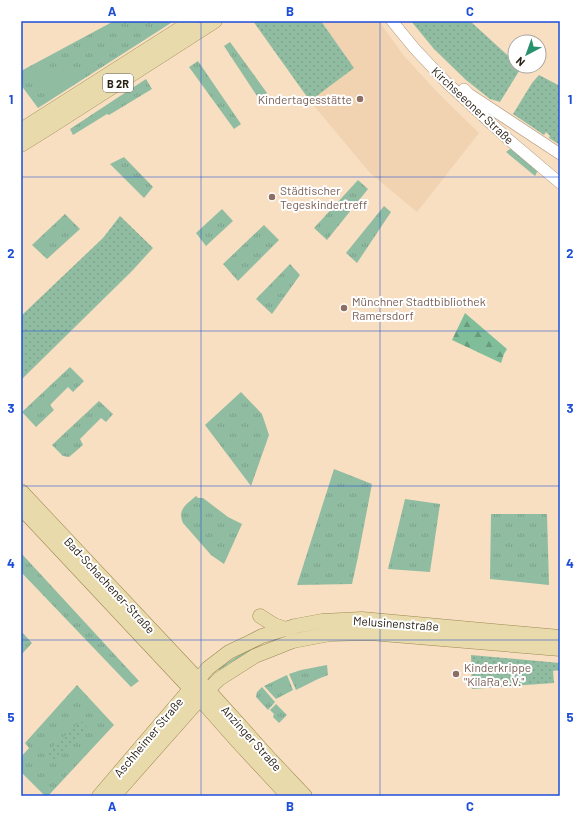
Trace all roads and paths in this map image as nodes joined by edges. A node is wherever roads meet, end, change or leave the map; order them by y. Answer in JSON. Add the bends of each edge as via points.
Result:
{"nodes":[{"id":1,"x":192,"y":21,"type":"edge"},
{"id":2,"x":215,"y":21,"type":"edge"},
{"id":3,"x":392,"y":21,"type":"edge"},
{"id":4,"x":400,"y":21,"type":"edge"},
{"id":5,"x":21,"y":130,"type":"edge"},
{"id":6,"x":21,"y":144,"type":"edge"},
{"id":7,"x":560,"y":154,"type":"edge"},
{"id":8,"x":560,"y":183,"type":"edge"},
{"id":9,"x":23,"y":500,"type":"edge"},
{"id":10,"x":260,"y":616,"type":"dead end"},
{"id":11,"x":286,"y":629,"type":"junction"},
{"id":12,"x":262,"y":636,"type":"junction"},
{"id":13,"x":560,"y":637,"type":"edge"},
{"id":14,"x":560,"y":649,"type":"edge"},
{"id":15,"x":261,"y":653,"type":"junction"},
{"id":16,"x":199,"y":689,"type":"junction"},
{"id":17,"x":99,"y":796,"type":"edge"},
{"id":18,"x":114,"y":796,"type":"edge"},
{"id":19,"x":288,"y":796,"type":"edge"},
{"id":20,"x":305,"y":796,"type":"edge"}],
"edges":[{"from":1,"to":5,"type":"main road","number":"B 2R"},
{"from":2,"to":6,"type":"main road","number":"B 2R"},
{"from":3,"to":8,"type":"street","name":"Kirchseeoner Straße","via":[[446,82]]},
{"from":4,"to":7,"type":"street","name":"Kirchseeoner Straße","via":[[442,69],[469,94]]},
{"from":9,"to":16,"type":"main road","name":"Bad-Schachener-Straße"},
{"from":10,"to":11,"type":"main road"},
{"from":11,"to":12,"type":"main road","name":"Melusinenstraße"},
{"from":11,"to":13,"type":"main road","name":"Melusinenstraße","via":[[322,621],[362,619]]},
{"from":12,"to":15,"type":"main road"},
{"from":12,"to":16,"type":"main road","name":"Melusinenstraße","via":[[229,652],[208,668]]},
{"from":14,"to":15,"type":"main road","name":"Melusinenstraße","via":[[370,633],[313,637],[293,641]]},
{"from":15,"to":16,"type":"main road","name":"Melusinenstraße"},
{"from":16,"to":17,"type":"main road","name":"Aschheimer Straße"},
{"from":16,"to":18,"type":"main road","name":"Aschheimer Straße"},
{"from":16,"to":19,"type":"main road","name":"Anzinger Straße","via":[[238,742]]},
{"from":16,"to":20,"type":"main road","name":"Anzinger Straße"}]}
